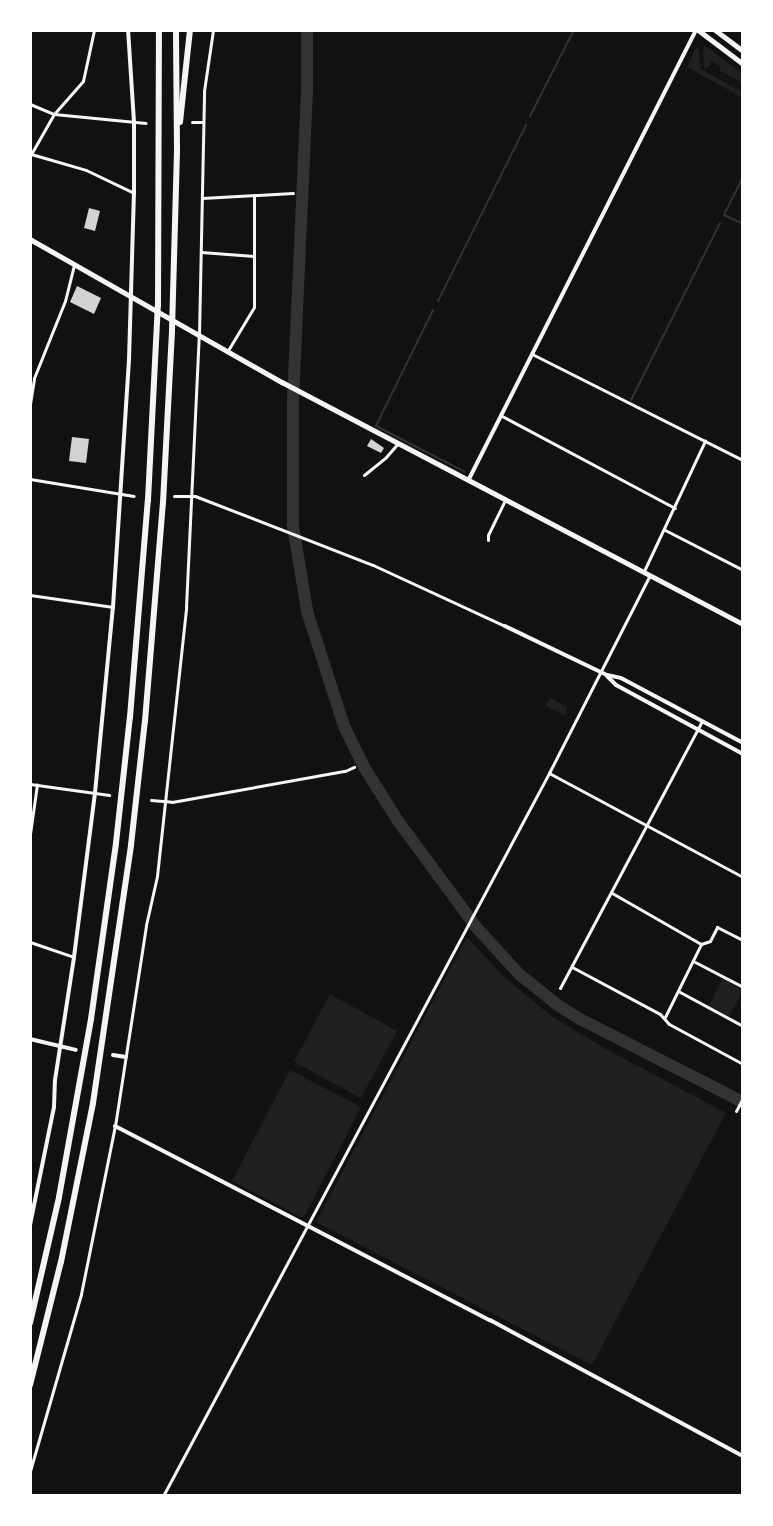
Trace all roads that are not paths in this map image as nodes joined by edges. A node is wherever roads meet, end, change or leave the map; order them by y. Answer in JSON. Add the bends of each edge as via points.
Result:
{"nodes":[{"id":1,"x":94,"y":30,"type":"edge"},
{"id":2,"x":128,"y":30,"type":"edge"},
{"id":3,"x":159,"y":30,"type":"edge"},
{"id":4,"x":176,"y":30,"type":"edge"},
{"id":5,"x":190,"y":30,"type":"edge"},
{"id":6,"x":213,"y":30,"type":"edge"},
{"id":7,"x":697,"y":30,"type":"edge"},
{"id":8,"x":715,"y":30,"type":"edge"},
{"id":9,"x":743,"y":51,"type":"edge"},
{"id":10,"x":743,"y":63,"type":"edge"},
{"id":11,"x":30,"y":104,"type":"edge"},
{"id":12,"x":54,"y":114,"type":"junction"},
{"id":13,"x":134,"y":122,"type":"junction"},
{"id":14,"x":192,"y":122,"type":"dead end"},
{"id":15,"x":203,"y":122,"type":"junction"},
{"id":16,"x":146,"y":123,"type":"dead end"},
{"id":17,"x":177,"y":149,"type":"junction"},
{"id":18,"x":30,"y":155,"type":"edge"},
{"id":19,"x":134,"y":193,"type":"junction"},
{"id":20,"x":293,"y":193,"type":"dead end"},
{"id":21,"x":255,"y":195,"type":"junction"},
{"id":22,"x":201,"y":198,"type":"junction"},
{"id":23,"x":30,"y":239,"type":"edge"},
{"id":24,"x":201,"y":252,"type":"junction"},
{"id":25,"x":254,"y":256,"type":"junction"},
{"id":26,"x":74,"y":264,"type":"junction"},
{"id":27,"x":130,"y":296,"type":"junction"},
{"id":28,"x":199,"y":335,"type":"junction"},
{"id":29,"x":227,"y":352,"type":"junction"},
{"id":30,"x":532,"y":354,"type":"junction"},
{"id":31,"x":32,"y":377,"type":"edge"},
{"id":32,"x":30,"y":404,"type":"edge"},
{"id":33,"x":500,"y":415,"type":"junction"},
{"id":34,"x":705,"y":441,"type":"junction"},
{"id":35,"x":399,"y":442,"type":"junction"},
{"id":36,"x":743,"y":460,"type":"edge"},
{"id":37,"x":364,"y":475,"type":"dead end"},
{"id":38,"x":30,"y":479,"type":"edge"},
{"id":39,"x":469,"y":479,"type":"junction"},
{"id":40,"x":120,"y":492,"type":"junction"},
{"id":41,"x":134,"y":496,"type":"dead end"},
{"id":42,"x":174,"y":496,"type":"dead end"},
{"id":43,"x":190,"y":496,"type":"junction"},
{"id":44,"x":506,"y":498,"type":"junction"},
{"id":45,"x":675,"y":508,"type":"junction"},
{"id":46,"x":665,"y":530,"type":"junction"},
{"id":47,"x":488,"y":540,"type":"dead end"},
{"id":48,"x":743,"y":570,"type":"edge"},
{"id":49,"x":644,"y":571,"type":"junction"},
{"id":50,"x":650,"y":574,"type":"junction"},
{"id":51,"x":30,"y":595,"type":"edge"},
{"id":52,"x":113,"y":606,"type":"junction"},
{"id":53,"x":743,"y":624,"type":"edge"},
{"id":54,"x":505,"y":626,"type":"joint"},
{"id":55,"x":604,"y":674,"type":"junction"},
{"id":56,"x":702,"y":721,"type":"junction"},
{"id":57,"x":698,"y":730,"type":"junction"},
{"id":58,"x":743,"y":743,"type":"edge"},
{"id":59,"x":743,"y":754,"type":"edge"},
{"id":60,"x":354,"y":767,"type":"dead end"},
{"id":61,"x":549,"y":773,"type":"junction"},
{"id":62,"x":30,"y":784,"type":"edge"},
{"id":63,"x":37,"y":784,"type":"junction"},
{"id":64,"x":95,"y":793,"type":"junction"},
{"id":65,"x":110,"y":795,"type":"dead end"},
{"id":66,"x":151,"y":800,"type":"dead end"},
{"id":67,"x":166,"y":801,"type":"junction"},
{"id":68,"x":647,"y":826,"type":"junction"},
{"id":69,"x":30,"y":834,"type":"edge"},
{"id":70,"x":743,"y":877,"type":"edge"},
{"id":71,"x":612,"y":893,"type":"junction"},
{"id":72,"x":743,"y":940,"type":"edge"},
{"id":73,"x":30,"y":942,"type":"edge"},
{"id":74,"x":701,"y":944,"type":"junction"},
{"id":75,"x":74,"y":957,"type":"junction"},
{"id":76,"x":695,"y":962,"type":"junction"},
{"id":77,"x":572,"y":966,"type":"junction"},
{"id":78,"x":743,"y":987,"type":"edge"},
{"id":79,"x":560,"y":988,"type":"dead end"},
{"id":80,"x":678,"y":991,"type":"junction"},
{"id":81,"x":665,"y":1017,"type":"junction"},
{"id":82,"x":743,"y":1026,"type":"edge"},
{"id":83,"x":30,"y":1039,"type":"edge"},
{"id":84,"x":61,"y":1046,"type":"junction"},
{"id":85,"x":76,"y":1050,"type":"dead end"},
{"id":86,"x":112,"y":1055,"type":"dead end"},
{"id":87,"x":126,"y":1057,"type":"junction"},
{"id":88,"x":743,"y":1064,"type":"edge"},
{"id":89,"x":743,"y":1098,"type":"edge"},
{"id":90,"x":736,"y":1110,"type":"dead end"},
{"id":91,"x":115,"y":1126,"type":"junction"},
{"id":92,"x":30,"y":1225,"type":"edge"},
{"id":93,"x":307,"y":1225,"type":"junction"},
{"id":94,"x":30,"y":1323,"type":"edge"},
{"id":95,"x":30,"y":1385,"type":"edge"},
{"id":96,"x":743,"y":1456,"type":"edge"},
{"id":97,"x":30,"y":1471,"type":"edge"},
{"id":98,"x":163,"y":1496,"type":"edge"}],
"edges":[{"from":1,"to":12,"type":"street","via":[[82,81]]},
{"from":2,"to":13,"type":"street"},
{"from":3,"to":94,"type":"highway","via":[[158,305],[130,717],[111,878],[78,1097]]},
{"from":4,"to":17,"type":"highway"},
{"from":5,"to":17,"type":"highway"},
{"from":6,"to":15,"type":"street"},
{"from":7,"to":10,"type":"highway"},
{"from":7,"to":30,"type":"street"},
{"from":8,"to":9,"type":"highway"},
{"from":11,"to":12,"type":"street"},
{"from":12,"to":13,"type":"street"},
{"from":12,"to":18,"type":"street"},
{"from":13,"to":16,"type":"street"},
{"from":13,"to":19,"type":"street"},
{"from":14,"to":15,"type":"street"},
{"from":15,"to":22,"type":"street"},
{"from":17,"to":95,"type":"highway","via":[[173,312],[154,624],[130,856],[93,1102],[70,1222]]},
{"from":18,"to":19,"type":"street","via":[[86,170]]},
{"from":19,"to":27,"type":"street"},
{"from":20,"to":21,"type":"street"},
{"from":21,"to":22,"type":"street"},
{"from":21,"to":25,"type":"street"},
{"from":22,"to":24,"type":"street"},
{"from":23,"to":26,"type":"main road"},
{"from":24,"to":25,"type":"street"},
{"from":24,"to":28,"type":"street"},
{"from":25,"to":29,"type":"street","via":[[254,307]]},
{"from":26,"to":27,"type":"main road"},
{"from":26,"to":31,"type":"street","via":[[65,301]]},
{"from":27,"to":28,"type":"main road"},
{"from":27,"to":40,"type":"street"},
{"from":28,"to":29,"type":"main road"},
{"from":28,"to":43,"type":"street"},
{"from":29,"to":35,"type":"main road"},
{"from":30,"to":33,"type":"street"},
{"from":30,"to":34,"type":"street"},
{"from":31,"to":32,"type":"street"},
{"from":33,"to":39,"type":"street"},
{"from":33,"to":45,"type":"street"},
{"from":34,"to":36,"type":"street"},
{"from":34,"to":45,"type":"street"},
{"from":35,"to":37,"type":"street"},
{"from":35,"to":39,"type":"main road"},
{"from":38,"to":40,"type":"street"},
{"from":39,"to":44,"type":"main road"},
{"from":40,"to":41,"type":"street"},
{"from":40,"to":52,"type":"street"},
{"from":42,"to":43,"type":"street"},
{"from":43,"to":54,"type":"street","via":[[376,567]]},
{"from":43,"to":67,"type":"street","via":[[186,607]]},
{"from":44,"to":47,"type":"street"},
{"from":44,"to":49,"type":"main road"},
{"from":45,"to":46,"type":"street"},
{"from":46,"to":48,"type":"street"},
{"from":46,"to":49,"type":"street"},
{"from":49,"to":50,"type":"main road"},
{"from":50,"to":53,"type":"main road"},
{"from":50,"to":55,"type":"street"},
{"from":51,"to":52,"type":"street"},
{"from":52,"to":64,"type":"street"},
{"from":54,"to":55,"type":"street"},
{"from":55,"to":56,"type":"street","via":[[621,678]]},
{"from":55,"to":57,"type":"street","via":[[616,685]]},
{"from":55,"to":61,"type":"street"},
{"from":56,"to":57,"type":"street"},
{"from":56,"to":58,"type":"street"},
{"from":57,"to":59,"type":"street"},
{"from":57,"to":68,"type":"street"},
{"from":60,"to":67,"type":"street"},
{"from":61,"to":68,"type":"street"},
{"from":61,"to":93,"type":"street"},
{"from":62,"to":63,"type":"street"},
{"from":63,"to":64,"type":"street"},
{"from":63,"to":69,"type":"street"},
{"from":64,"to":65,"type":"street"},
{"from":64,"to":75,"type":"street"},
{"from":66,"to":67,"type":"street"},
{"from":67,"to":87,"type":"street"},
{"from":68,"to":70,"type":"street"},
{"from":68,"to":71,"type":"street"},
{"from":71,"to":74,"type":"street"},
{"from":71,"to":77,"type":"street"},
{"from":72,"to":74,"type":"street","via":[[717,927],[710,941]]},
{"from":73,"to":75,"type":"street"},
{"from":74,"to":76,"type":"street"},
{"from":75,"to":84,"type":"street"},
{"from":76,"to":78,"type":"street"},
{"from":76,"to":80,"type":"street"},
{"from":77,"to":79,"type":"street"},
{"from":77,"to":81,"type":"street"},
{"from":80,"to":81,"type":"street"},
{"from":80,"to":82,"type":"street"},
{"from":81,"to":88,"type":"street","via":[[669,1024]]},
{"from":83,"to":84,"type":"street"},
{"from":84,"to":85,"type":"street"},
{"from":84,"to":92,"type":"street","via":[[54,1107]]},
{"from":86,"to":87,"type":"street"},
{"from":87,"to":91,"type":"street"},
{"from":89,"to":90,"type":"street"},
{"from":91,"to":93,"type":"street"},
{"from":91,"to":97,"type":"street","via":[[81,1294]]},
{"from":93,"to":96,"type":"street"},
{"from":93,"to":98,"type":"street"}]}
